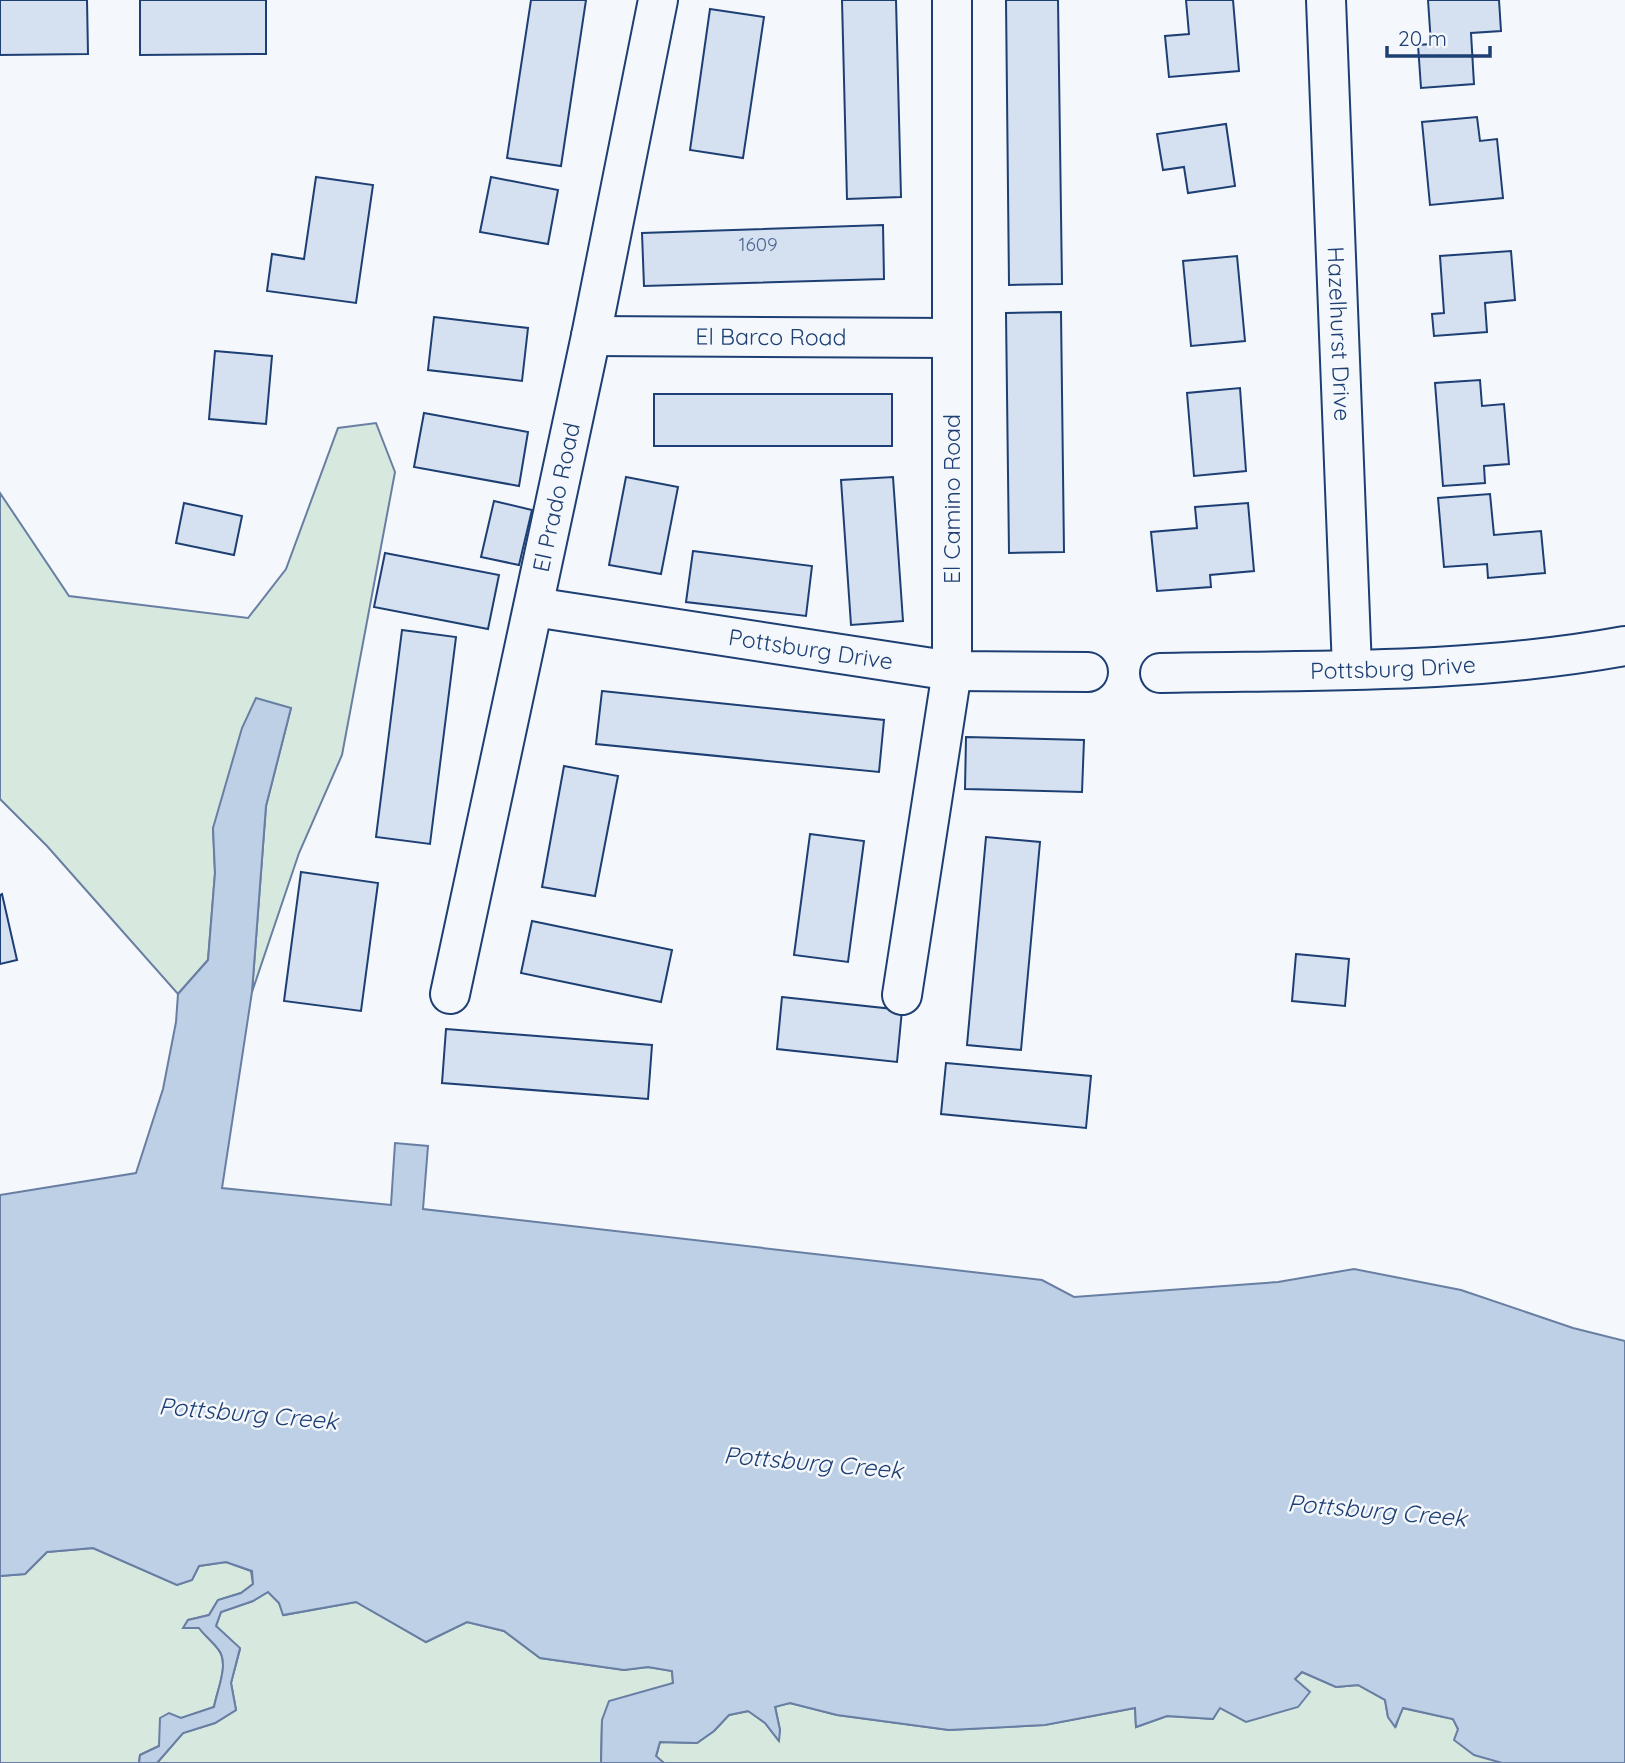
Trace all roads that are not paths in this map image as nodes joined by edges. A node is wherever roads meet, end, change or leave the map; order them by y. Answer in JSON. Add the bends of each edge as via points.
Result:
{"nodes":[{"id":1,"x":658,"y":0,"type":"edge"},
{"id":2,"x":952,"y":0,"type":"edge"},
{"id":3,"x":1326,"y":0,"type":"edge"},
{"id":4,"x":591,"y":336,"type":"junction"},
{"id":5,"x":953,"y":338,"type":"junction"},
{"id":6,"x":534,"y":607,"type":"junction"},
{"id":7,"x":1625,"y":646,"type":"edge"},
{"id":8,"x":1352,"y":669,"type":"junction"},
{"id":9,"x":952,"y":671,"type":"junction"},
{"id":10,"x":1088,"y":672,"type":"dead end"},
{"id":11,"x":1160,"y":673,"type":"dead end"},
{"id":12,"x":450,"y":994,"type":"dead end"},
{"id":13,"x":902,"y":995,"type":"dead end"}],
"edges":[{"from":1,"to":4,"type":"street","name":"El Prado Road"},
{"from":2,"to":5,"type":"street","name":"El Camino Road"},
{"from":3,"to":8,"type":"street","name":"Hazelhurst Drive"},
{"from":4,"to":5,"type":"street","name":"El Barco Road"},
{"from":4,"to":6,"type":"street","name":"El Prado Road"},
{"from":5,"to":9,"type":"street","name":"El Camino Road"},
{"from":6,"to":9,"type":"street","name":"Pottsburg Drive"},
{"from":6,"to":12,"type":"street","name":"El Prado Road"},
{"from":7,"to":8,"type":"street","name":"Pottsburg Drive","via":[[1563,657]]},
{"from":8,"to":11,"type":"street","name":"Pottsburg Drive"},
{"from":9,"to":10,"type":"street","name":"Pottsburg Drive"},
{"from":9,"to":13,"type":"street","name":"El Camino Road"}]}
